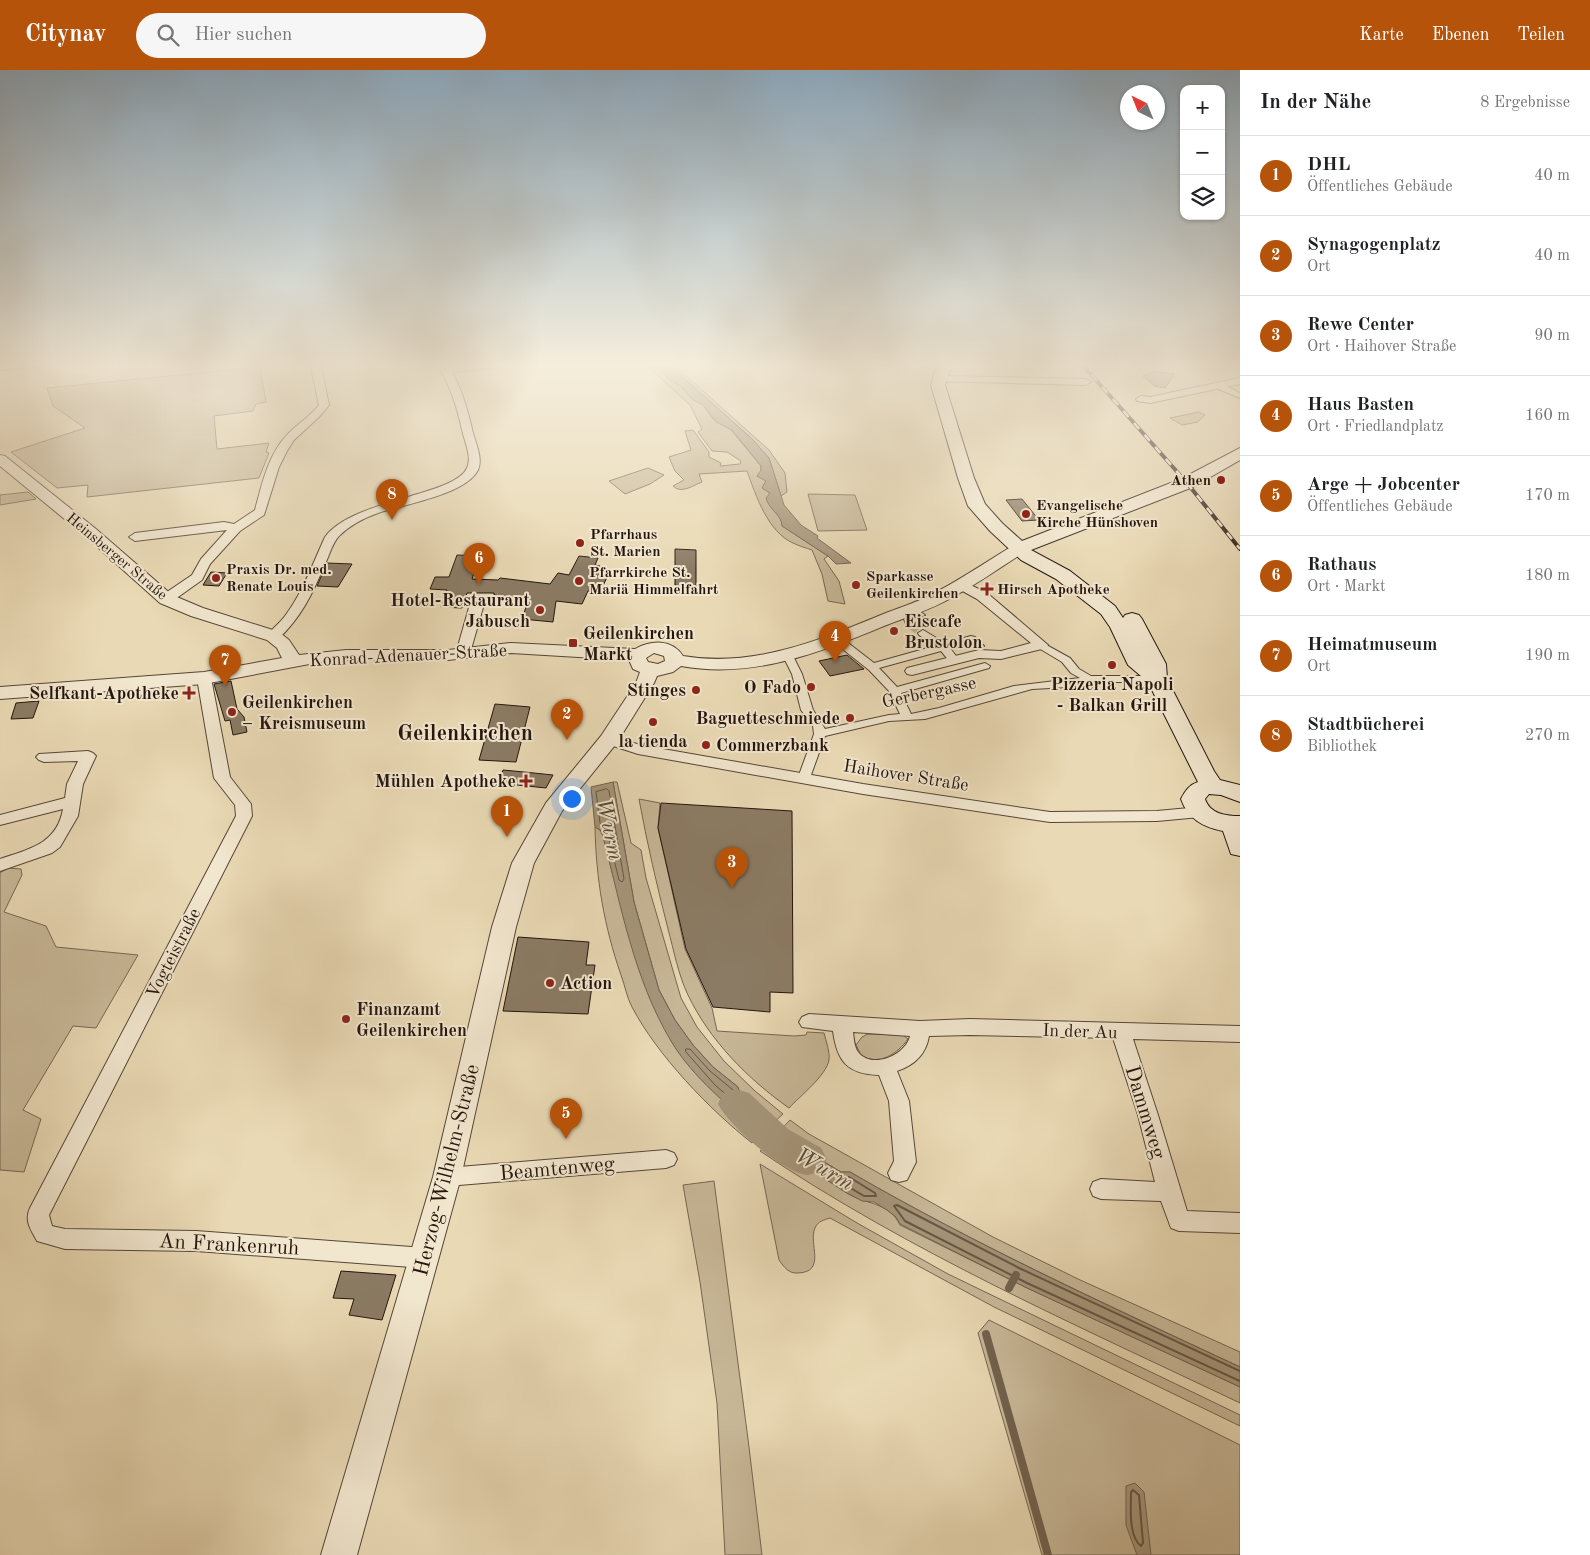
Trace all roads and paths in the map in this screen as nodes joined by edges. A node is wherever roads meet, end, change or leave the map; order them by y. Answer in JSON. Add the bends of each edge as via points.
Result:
{"nodes":[{"id":1,"x":297,"y":432,"type":"edge"},
{"id":2,"x":467,"y":432,"type":"edge"},
{"id":3,"x":952,"y":432,"type":"edge"},
{"id":4,"x":1240,"y":453,"type":"edge"},
{"id":5,"x":0,"y":459,"type":"edge"},
{"id":6,"x":236,"y":528,"type":"junction"},
{"id":7,"x":136,"y":537,"type":"dead end"},
{"id":8,"x":1020,"y":548,"type":"junction"},
{"id":9,"x":962,"y":585,"type":"junction"},
{"id":10,"x":166,"y":599,"type":"junction"},
{"id":11,"x":477,"y":604,"type":"dead end"},
{"id":12,"x":916,"y":612,"type":"dead end"},
{"id":13,"x":910,"y":622,"type":"dead end"},
{"id":14,"x":923,"y":633,"type":"tunnel mouth"},
{"id":15,"x":273,"y":636,"type":"junction"},
{"id":16,"x":839,"y":640,"type":"dead end"},
{"id":17,"x":1041,"y":645,"type":"junction"},
{"id":18,"x":979,"y":646,"type":"dead end"},
{"id":19,"x":943,"y":647,"type":"junction"},
{"id":20,"x":463,"y":652,"type":"junction"},
{"id":21,"x":638,"y":654,"type":"junction"},
{"id":22,"x":789,"y":658,"type":"dead end"},
{"id":23,"x":676,"y":660,"type":"junction"},
{"id":24,"x":954,"y":660,"type":"junction"},
{"id":25,"x":293,"y":662,"type":"junction"},
{"id":26,"x":985,"y":666,"type":"dead end"},
{"id":27,"x":872,"y":667,"type":"junction"},
{"id":28,"x":650,"y":670,"type":"junction"},
{"id":29,"x":912,"y":671,"type":"dead end"},
{"id":30,"x":1088,"y":678,"type":"junction"},
{"id":31,"x":1157,"y":679,"type":"junction"},
{"id":32,"x":206,"y":685,"type":"junction"},
{"id":33,"x":895,"y":691,"type":"junction"},
{"id":34,"x":0,"y":693,"type":"edge"},
{"id":35,"x":907,"y":718,"type":"junction"},
{"id":36,"x":820,"y":734,"type":"junction"},
{"id":37,"x":609,"y":740,"type":"junction"},
{"id":38,"x":44,"y":757,"type":"dead end"},
{"id":39,"x":805,"y":775,"type":"dead end"},
{"id":40,"x":1213,"y":786,"type":"junction"},
{"id":41,"x":1240,"y":794,"type":"edge"},
{"id":42,"x":72,"y":801,"type":"junction"},
{"id":43,"x":1200,"y":812,"type":"junction"},
{"id":44,"x":0,"y":820,"type":"edge"},
{"id":45,"x":1236,"y":824,"type":"edge"},
{"id":46,"x":1240,"y":848,"type":"edge"},
{"id":47,"x":0,"y":866,"type":"edge"},
{"id":48,"x":809,"y":1022,"type":"dead end"},
{"id":49,"x":842,"y":1025,"type":"junction"},
{"id":50,"x":920,"y":1029,"type":"junction"},
{"id":51,"x":1121,"y":1032,"type":"junction"},
{"id":52,"x":1240,"y":1034,"type":"edge"},
{"id":53,"x":886,"y":1067,"type":"junction"},
{"id":54,"x":666,"y":1159,"type":"dead end"},
{"id":55,"x":899,"y":1173,"type":"dead end"},
{"id":56,"x":447,"y":1177,"type":"junction"},
{"id":57,"x":1101,"y":1189,"type":"dead end"},
{"id":58,"x":1169,"y":1192,"type":"junction"},
{"id":59,"x":39,"y":1223,"type":"joint"},
{"id":60,"x":1240,"y":1223,"type":"edge"},
{"id":61,"x":425,"y":1258,"type":"junction"},
{"id":62,"x":339,"y":1555,"type":"edge"}],
"edges":[{"from":1,"to":6,"type":"street","via":[[286,442],[270,473],[260,512]]},
{"from":2,"to":15,"type":"street","via":[[474,465],[469,476],[442,489],[375,510],[339,528],[330,537],[294,615],[284,629]]},
{"from":3,"to":8,"type":"main road","via":[[973,497],[983,513]]},
{"from":4,"to":8,"type":"main road","via":[[1187,483]]},
{"from":5,"to":10,"type":"street","name":"Heinsberger Straße"},
{"from":6,"to":7,"type":"street","via":[[224,526]]},
{"from":6,"to":10,"type":"street","via":[[205,562],[197,577]]},
{"from":8,"to":9,"type":"street"},
{"from":8,"to":31,"type":"main road","via":[[1026,556],[1064,576],[1108,610],[1138,665]]},
{"from":9,"to":17,"type":"street","via":[[982,596]]},
{"from":9,"to":23,"type":"street","via":[[884,620],[770,660],[702,665]]},
{"from":10,"to":15,"type":"street","name":"Heinsberger Straße"},
{"from":11,"to":20,"type":"street"},
{"from":12,"to":13,"type":"street","via":[[920,615],[909,619]]},
{"from":14,"to":19,"type":"street"},
{"from":15,"to":25,"type":"street","name":"Heinsberger Straße","via":[[288,649]]},
{"from":16,"to":27,"type":"street"},
{"from":17,"to":24,"type":"street","via":[[1001,655],[979,654]]},
{"from":17,"to":30,"type":"street"},
{"from":18,"to":19,"type":"street","via":[[971,639]]},
{"from":19,"to":24,"type":"street"},
{"from":19,"to":27,"type":"street"},
{"from":20,"to":21,"type":"street","name":"Konrad-Adenauer-Straße","via":[[511,648]]},
{"from":20,"to":25,"type":"street","name":"Konrad-Adenauer-Straße","via":[[448,655],[346,655]]},
{"from":21,"to":23,"type":"street","name":"Konrad-Adenauer-Straße","via":[[650,648],[661,648],[671,652]]},
{"from":21,"to":28,"type":"street","via":[[640,665]]},
{"from":22,"to":36,"type":"street"},
{"from":23,"to":28,"type":"street","via":[[667,668]]},
{"from":24,"to":29,"type":"street"},
{"from":25,"to":32,"type":"street","name":"Konrad-Adenauer-Straße"},
{"from":26,"to":33,"type":"street"},
{"from":27,"to":33,"type":"street"},
{"from":28,"to":37,"type":"street","name":"Herzog-Wilhelm-Straße"},
{"from":30,"to":31,"type":"street","name":"Gerbergasse"},
{"from":30,"to":35,"type":"street","name":"Gerbergasse","via":[[1078,683],[1031,686]]},
{"from":31,"to":40,"type":"main road","via":[[1203,773]]},
{"from":32,"to":34,"type":"street","name":"Konrad-Adenauer-Straße"},
{"from":32,"to":59,"type":"street","name":"Vogteistraße","via":[[222,778],[243,804],[244,816],[38,1215]]},
{"from":33,"to":35,"type":"street"},
{"from":35,"to":36,"type":"street","name":"Gerbergasse","via":[[888,718]]},
{"from":36,"to":39,"type":"street"},
{"from":37,"to":43,"type":"street","name":"Haihover Straße","via":[[638,749],[863,789],[1050,817],[1157,816]]},
{"from":37,"to":56,"type":"street","name":"Herzog-Wilhelm-Straße","via":[[553,808],[523,863],[504,928]]},
{"from":38,"to":42,"type":"street","via":[[88,756]]},
{"from":40,"to":41,"type":"main road"},
{"from":40,"to":43,"type":"main road","via":[[1194,795],[1194,803]]},
{"from":42,"to":44,"type":"street"},
{"from":42,"to":47,"type":"street","via":[[70,816],[50,846]]},
{"from":43,"to":45,"type":"main road","via":[[1212,819]]},
{"from":45,"to":46,"type":"main road"},
{"from":48,"to":49,"type":"street","name":"In der Au"},
{"from":49,"to":50,"type":"street","name":"In der Au"},
{"from":49,"to":53,"type":"street","via":[[850,1057],[861,1064]]},
{"from":50,"to":51,"type":"street","name":"In der Au"},
{"from":50,"to":53,"type":"street","via":[[920,1039],[911,1054]]},
{"from":51,"to":52,"type":"street","name":"In der Au"},
{"from":51,"to":58,"type":"street","name":"Dammweg"},
{"from":53,"to":55,"type":"street","via":[[899,1101],[905,1162]]},
{"from":54,"to":56,"type":"street","name":"Beamtenweg"},
{"from":56,"to":61,"type":"street","name":"Herzog-Wilhelm-Straße"},
{"from":57,"to":58,"type":"street"},
{"from":58,"to":60,"type":"street","name":"Dammweg","via":[[1179,1221]]},
{"from":59,"to":61,"type":"street","name":"An Frankenruh","via":[[45,1234],[66,1238],[196,1241]]},
{"from":61,"to":62,"type":"street","name":"Herzog-Wilhelm-Straße"}]}
